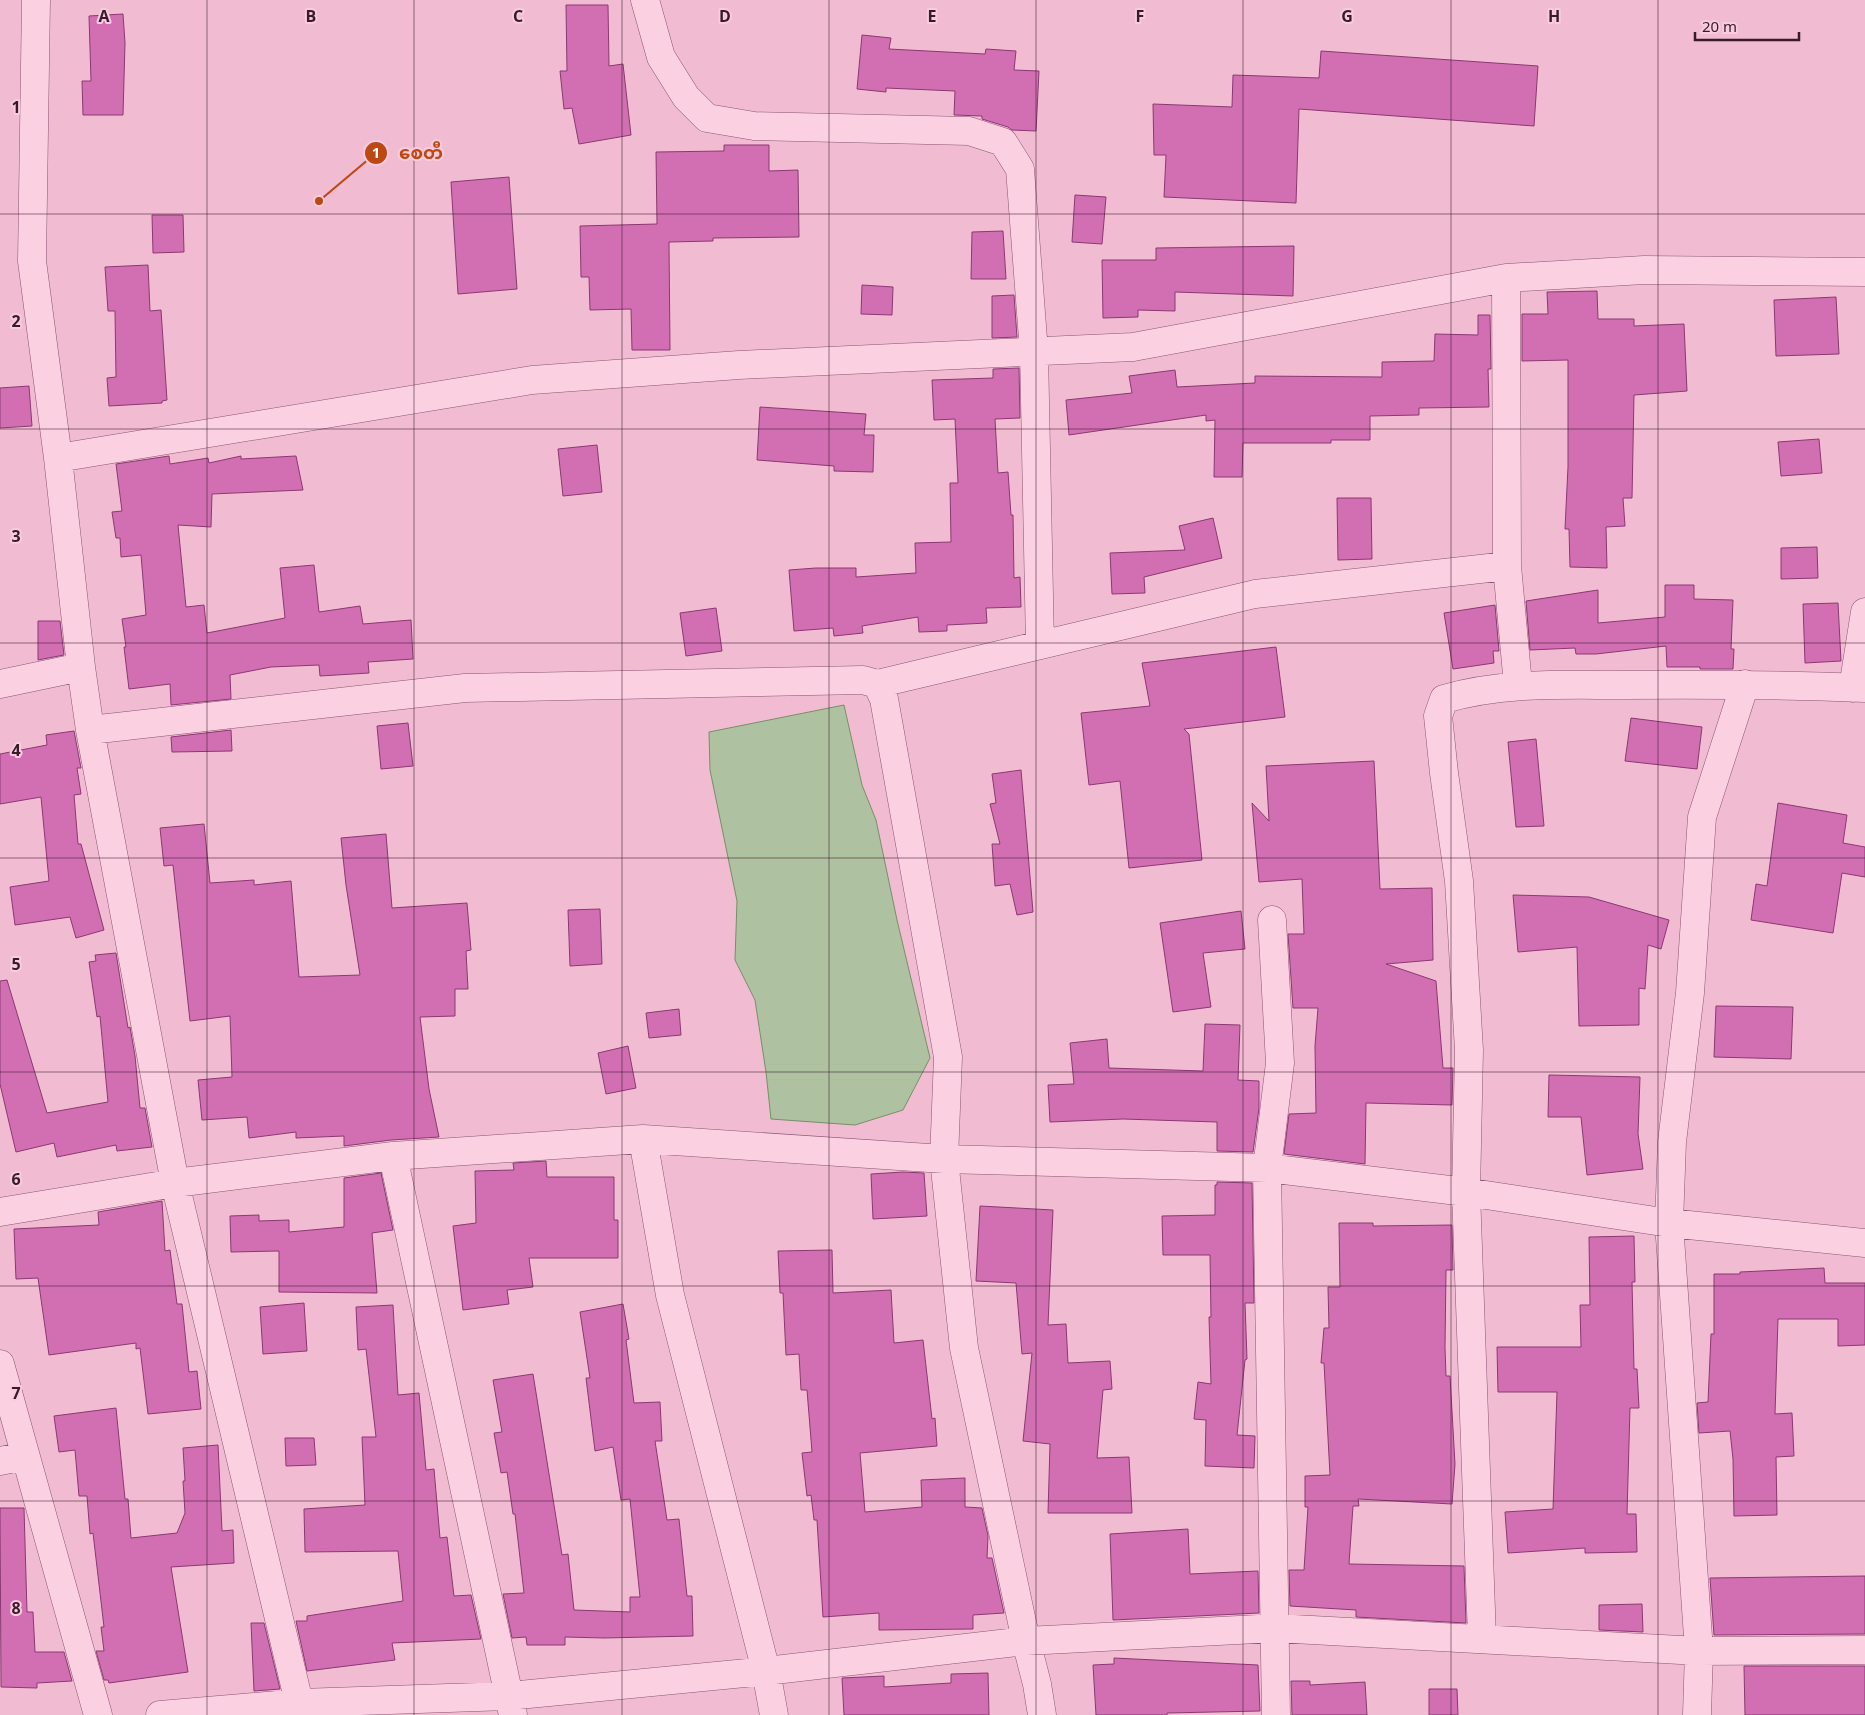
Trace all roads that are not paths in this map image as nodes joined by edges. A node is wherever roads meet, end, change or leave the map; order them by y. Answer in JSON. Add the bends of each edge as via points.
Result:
{"nodes":[{"id":1,"x":36,"y":0,"type":"edge"},
{"id":2,"x":645,"y":0,"type":"edge"},
{"id":3,"x":1865,"y":272,"type":"edge"},
{"id":4,"x":1506,"y":278,"type":"junction"},
{"id":5,"x":1034,"y":352,"type":"junction"},
{"id":6,"x":58,"y":458,"type":"junction"},
{"id":7,"x":1507,"y":566,"type":"junction"},
{"id":8,"x":1865,"y":612,"type":"edge"},
{"id":9,"x":1040,"y":645,"type":"junction"},
{"id":10,"x":81,"y":667,"type":"junction"},
{"id":11,"x":0,"y":684,"type":"edge"},
{"id":12,"x":877,"y":684,"type":"junction"},
{"id":13,"x":1745,"y":684,"type":"junction"},
{"id":14,"x":1518,"y":685,"type":"junction"},
{"id":15,"x":1859,"y":688,"type":"edge"},
{"id":16,"x":90,"y":730,"type":"junction"},
{"id":17,"x":1272,"y":920,"type":"dead end"},
{"id":18,"x":643,"y":1139,"type":"junction"},
{"id":19,"x":393,"y":1156,"type":"junction"},
{"id":20,"x":944,"y":1159,"type":"junction"},
{"id":21,"x":1267,"y":1168,"type":"junction"},
{"id":22,"x":175,"y":1183,"type":"junction"},
{"id":23,"x":1466,"y":1192,"type":"junction"},
{"id":24,"x":0,"y":1212,"type":"edge"},
{"id":25,"x":1669,"y":1224,"type":"junction"},
{"id":26,"x":1865,"y":1242,"type":"edge"},
{"id":27,"x":0,"y":1364,"type":"edge"},
{"id":28,"x":13,"y":1459,"type":"edge"},
{"id":29,"x":1275,"y":1628,"type":"junction"},
{"id":30,"x":1482,"y":1638,"type":"junction"},
{"id":31,"x":1026,"y":1642,"type":"junction"},
{"id":32,"x":1865,"y":1650,"type":"edge"},
{"id":33,"x":1699,"y":1651,"type":"junction"},
{"id":34,"x":766,"y":1671,"type":"junction"},
{"id":35,"x":510,"y":1705,"type":"edge"},
{"id":36,"x":301,"y":1709,"type":"edge"},
{"id":37,"x":98,"y":1715,"type":"edge"},
{"id":38,"x":160,"y":1715,"type":"edge"},
{"id":39,"x":774,"y":1715,"type":"edge"},
{"id":40,"x":1042,"y":1715,"type":"edge"},
{"id":41,"x":1276,"y":1715,"type":"edge"},
{"id":42,"x":1697,"y":1715,"type":"edge"}],
"edges":[{"from":1,"to":6,"type":"street","via":[[32,261]]},
{"from":2,"to":5,"type":"street","via":[[661,57],[686,97],[707,118],[754,126],[969,131],[1003,142],[1020,169]]},
{"from":3,"to":4,"type":"street","via":[[1644,270]]},
{"from":4,"to":5,"type":"street","via":[[1133,347]]},
{"from":4,"to":7,"type":"street"},
{"from":5,"to":6,"type":"street","via":[[739,364],[532,380]]},
{"from":5,"to":9,"type":"street"},
{"from":6,"to":10,"type":"street"},
{"from":7,"to":9,"type":"street","via":[[1255,594]]},
{"from":7,"to":14,"type":"street"},
{"from":8,"to":15,"type":"street"},
{"from":9,"to":12,"type":"street"},
{"from":10,"to":11,"type":"street"},
{"from":10,"to":16,"type":"street"},
{"from":12,"to":16,"type":"street","via":[[863,680],[465,688]]},
{"from":12,"to":20,"type":"street","via":[[884,699],[948,1057]]},
{"from":13,"to":14,"type":"street"},
{"from":13,"to":15,"type":"street"},
{"from":13,"to":25,"type":"street","via":[[1702,817],[1690,993],[1672,1142]]},
{"from":14,"to":23,"type":"street","via":[[1444,699],[1438,716],[1460,891],[1468,1050]]},
{"from":16,"to":22,"type":"street"},
{"from":17,"to":21,"type":"street","via":[[1280,1063]]},
{"from":18,"to":19,"type":"street"},
{"from":18,"to":20,"type":"street"},
{"from":18,"to":34,"type":"street","via":[[670,1295]]},
{"from":19,"to":22,"type":"street"},
{"from":19,"to":35,"type":"street"},
{"from":20,"to":21,"type":"street"},
{"from":20,"to":31,"type":"street","via":[[964,1348]]},
{"from":21,"to":23,"type":"street"},
{"from":21,"to":29,"type":"street"},
{"from":22,"to":24,"type":"street"},
{"from":22,"to":36,"type":"street"},
{"from":23,"to":25,"type":"street"},
{"from":23,"to":30,"type":"street"},
{"from":25,"to":26,"type":"street"},
{"from":25,"to":33,"type":"street"},
{"from":27,"to":28,"type":"street"},
{"from":28,"to":37,"type":"street"},
{"from":29,"to":30,"type":"street"},
{"from":29,"to":31,"type":"street"},
{"from":29,"to":41,"type":"street"},
{"from":30,"to":33,"type":"street"},
{"from":31,"to":34,"type":"street"},
{"from":31,"to":40,"type":"street"},
{"from":32,"to":33,"type":"street"},
{"from":33,"to":42,"type":"street"},
{"from":34,"to":35,"type":"street"},
{"from":34,"to":39,"type":"street"},
{"from":35,"to":36,"type":"street"},
{"from":36,"to":38,"type":"street"}]}
